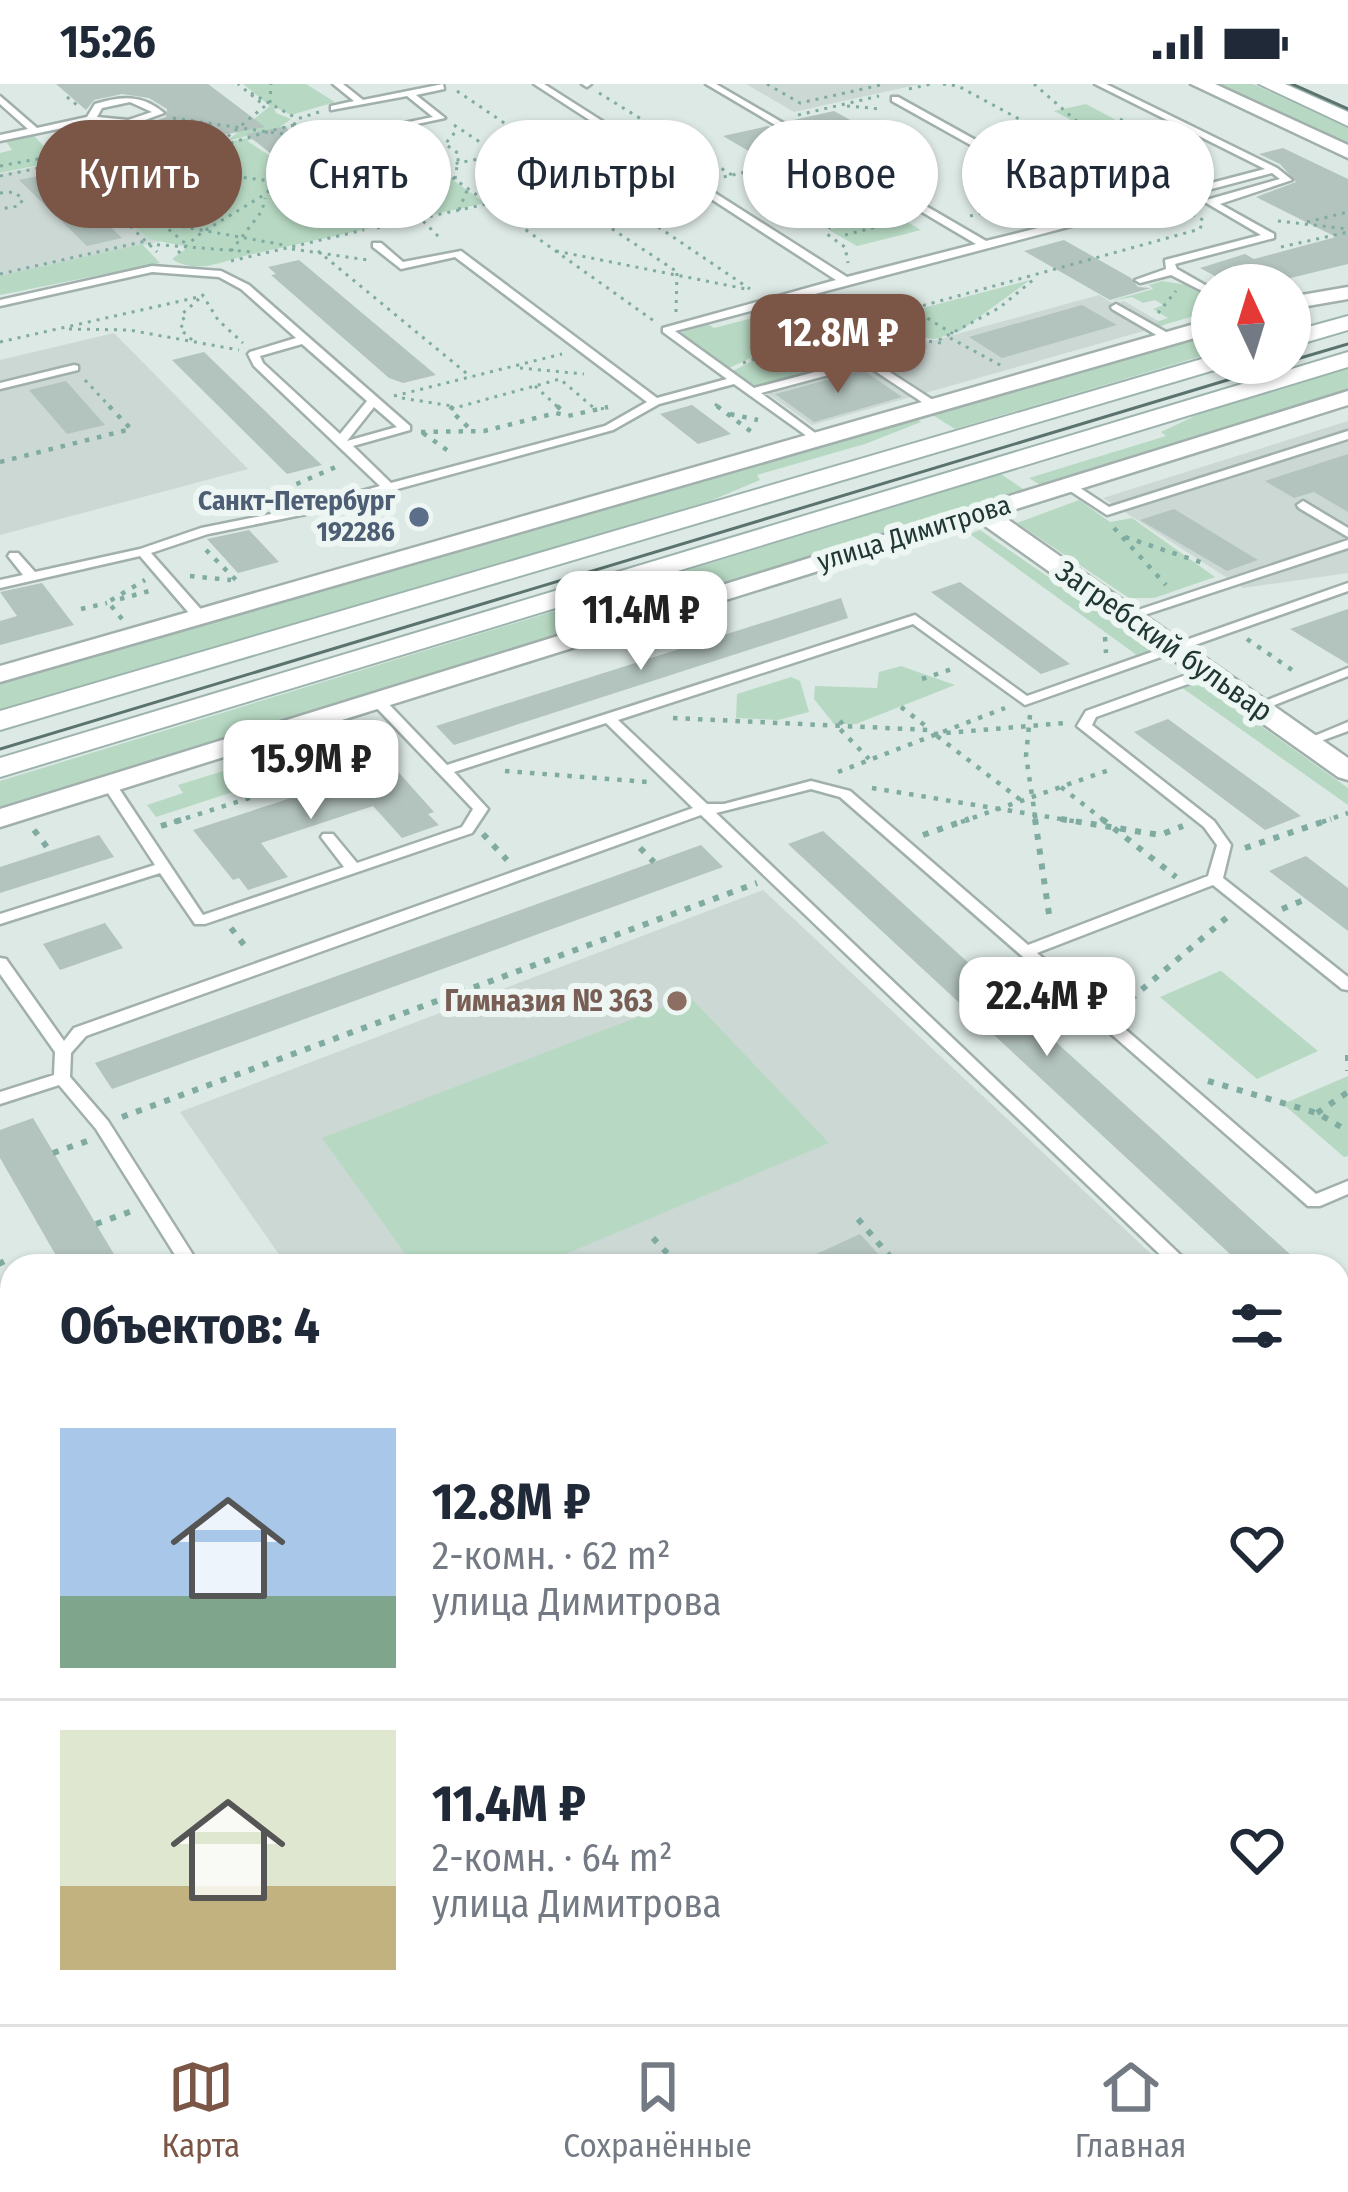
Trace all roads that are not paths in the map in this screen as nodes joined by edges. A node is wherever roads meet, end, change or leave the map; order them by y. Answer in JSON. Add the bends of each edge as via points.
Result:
{"nodes":[{"id":1,"x":338,"y":84,"type":"edge"},
{"id":2,"x":438,"y":84,"type":"edge"},
{"id":3,"x":538,"y":84,"type":"edge"},
{"id":4,"x":710,"y":84,"type":"edge"},
{"id":5,"x":1099,"y":84,"type":"edge"},
{"id":6,"x":1200,"y":84,"type":"edge"},
{"id":7,"x":1269,"y":84,"type":"edge"},
{"id":8,"x":410,"y":94,"type":"junction"},
{"id":9,"x":890,"y":96,"type":"road end"},
{"id":10,"x":0,"y":99,"type":"edge"},
{"id":11,"x":360,"y":102,"type":"junction"},
{"id":12,"x":334,"y":109,"type":"road end"},
{"id":13,"x":430,"y":120,"type":"edge"},
{"id":14,"x":771,"y":120,"type":"edge"},
{"id":15,"x":1348,"y":120,"type":"edge"},
{"id":16,"x":96,"y":123,"type":"joint"},
{"id":17,"x":35,"y":130,"type":"joint"},
{"id":18,"x":962,"y":136,"type":"edge"},
{"id":19,"x":0,"y":138,"type":"edge"},
{"id":20,"x":1348,"y":152,"type":"edge"},
{"id":21,"x":1274,"y":170,"type":"junction"},
{"id":22,"x":1214,"y":186,"type":"edge"},
{"id":23,"x":1214,"y":202,"type":"edge"},
{"id":24,"x":1214,"y":204,"type":"edge"},
{"id":25,"x":938,"y":217,"type":"edge"},
{"id":26,"x":1052,"y":228,"type":"edge"},
{"id":27,"x":1217,"y":235,"type":"dead end"},
{"id":28,"x":442,"y":240,"type":"road end"},
{"id":29,"x":1235,"y":244,"type":"junction"},
{"id":30,"x":376,"y":245,"type":"dead end"},
{"id":31,"x":985,"y":245,"type":"junction"},
{"id":32,"x":457,"y":254,"type":"junction"},
{"id":33,"x":1172,"y":271,"type":"junction"},
{"id":34,"x":1140,"y":280,"type":"dead end"},
{"id":35,"x":845,"y":281,"type":"junction"},
{"id":36,"x":1191,"y":281,"type":"edge"},
{"id":37,"x":1348,"y":293,"type":"edge"},
{"id":38,"x":1311,"y":299,"type":"edge"},
{"id":39,"x":0,"y":303,"type":"edge"},
{"id":40,"x":1116,"y":307,"type":"dead end"},
{"id":41,"x":1348,"y":322,"type":"edge"},
{"id":42,"x":1191,"y":332,"type":"edge"},
{"id":43,"x":1311,"y":333,"type":"edge"},
{"id":44,"x":1169,"y":338,"type":"junction"},
{"id":45,"x":303,"y":340,"type":"junction"},
{"id":46,"x":1348,"y":359,"type":"edge"},
{"id":47,"x":74,"y":368,"type":"road end"},
{"id":48,"x":1191,"y":369,"type":"edge"},
{"id":49,"x":730,"y":376,"type":"junction"},
{"id":50,"x":0,"y":386,"type":"edge"},
{"id":51,"x":752,"y":392,"type":"junction"},
{"id":52,"x":1348,"y":398,"type":"edge"},
{"id":53,"x":373,"y":401,"type":"junction"},
{"id":54,"x":655,"y":402,"type":"junction"},
{"id":55,"x":934,"y":406,"type":"junction"},
{"id":56,"x":405,"y":427,"type":"junction"},
{"id":57,"x":421,"y":427,"type":"road end"},
{"id":58,"x":1348,"y":435,"type":"edge"},
{"id":59,"x":818,"y":440,"type":"junction"},
{"id":60,"x":343,"y":443,"type":"junction"},
{"id":61,"x":1067,"y":485,"type":"junction"},
{"id":62,"x":388,"y":487,"type":"junction"},
{"id":63,"x":1303,"y":505,"type":"dead end"},
{"id":64,"x":981,"y":512,"type":"junction"},
{"id":65,"x":1348,"y":533,"type":"edge"},
{"id":66,"x":1348,"y":544,"type":"edge"},
{"id":67,"x":143,"y":552,"type":"junction"},
{"id":68,"x":14,"y":556,"type":"dead end"},
{"id":69,"x":31,"y":576,"type":"junction"},
{"id":70,"x":0,"y":584,"type":"edge"},
{"id":71,"x":1348,"y":587,"type":"edge"},
{"id":72,"x":200,"y":616,"type":"junction"},
{"id":73,"x":1127,"y":616,"type":"junction"},
{"id":74,"x":1175,"y":649,"type":"junction"},
{"id":75,"x":1208,"y":672,"type":"junction"},
{"id":76,"x":1346,"y":672,"type":"edge"},
{"id":77,"x":0,"y":674,"type":"edge"},
{"id":78,"x":377,"y":700,"type":"junction"},
{"id":79,"x":1257,"y":707,"type":"junction"},
{"id":80,"x":609,"y":719,"type":"junction"},
{"id":81,"x":0,"y":721,"type":"edge"},
{"id":82,"x":1348,"y":726,"type":"edge"},
{"id":83,"x":1307,"y":742,"type":"junction"},
{"id":84,"x":0,"y":768,"type":"edge"},
{"id":85,"x":449,"y":769,"type":"junction"},
{"id":86,"x":1348,"y":771,"type":"edge"},
{"id":87,"x":109,"y":784,"type":"junction"},
{"id":88,"x":703,"y":809,"type":"junction"},
{"id":89,"x":0,"y":818,"type":"edge"},
{"id":90,"x":328,"y":837,"type":"dead end"},
{"id":91,"x":163,"y":867,"type":"junction"},
{"id":92,"x":355,"y":869,"type":"junction"},
{"id":93,"x":1215,"y":879,"type":"junction"},
{"id":94,"x":0,"y":919,"type":"edge"},
{"id":95,"x":1027,"y":951,"type":"junction"},
{"id":96,"x":0,"y":963,"type":"edge"},
{"id":97,"x":1348,"y":985,"type":"edge"},
{"id":98,"x":63,"y":1052,"type":"junction"},
{"id":99,"x":62,"y":1078,"type":"junction"},
{"id":100,"x":0,"y":1098,"type":"edge"},
{"id":101,"x":1348,"y":1187,"type":"edge"},
{"id":102,"x":183,"y":1254,"type":"edge"},
{"id":103,"x":1170,"y":1254,"type":"edge"}],
"edges":[{"from":1,"to":11,"type":"lane"},
{"from":2,"to":8,"type":"lane"},
{"from":3,"to":35,"type":"lane"},
{"from":4,"to":14,"type":"lane"},
{"from":5,"to":21,"type":"lane"},
{"from":6,"to":20,"type":"street"},
{"from":7,"to":15,"type":"street"},
{"from":8,"to":11,"type":"lane"},
{"from":8,"to":13,"type":"lane","via":[[440,118]]},
{"from":9,"to":18,"type":"lane"},
{"from":10,"to":17,"type":"lane"},
{"from":11,"to":12,"type":"lane"},
{"from":16,"to":16,"type":"lane","via":[[98,106],[132,98],[159,112]]},
{"from":17,"to":19,"type":"lane"},
{"from":21,"to":22,"type":"lane"},
{"from":21,"to":23,"type":"lane","via":[[1287,181]]},
{"from":24,"to":29,"type":"lane","via":[[1270,236]]},
{"from":25,"to":31,"type":"lane"},
{"from":26,"to":31,"type":"lane"},
{"from":27,"to":29,"type":"lane"},
{"from":28,"to":32,"type":"lane"},
{"from":29,"to":33,"type":"lane","via":[[1172,259]]},
{"from":30,"to":32,"type":"lane","via":[[400,266]]},
{"from":31,"to":35,"type":"lane"},
{"from":32,"to":54,"type":"lane"},
{"from":33,"to":34,"type":"lane"},
{"from":33,"to":36,"type":"lane"},
{"from":35,"to":49,"type":"lane","via":[[671,329]]},
{"from":37,"to":38,"type":"street"},
{"from":39,"to":45,"type":"lane","via":[[168,264],[238,281]]},
{"from":40,"to":44,"type":"lane"},
{"from":41,"to":43,"type":"street"},
{"from":42,"to":44,"type":"street"},
{"from":44,"to":55,"type":"street"},
{"from":45,"to":53,"type":"lane"},
{"from":45,"to":60,"type":"lane","via":[[254,354]]},
{"from":46,"to":84,"type":"street","name":"улица Димитрова"},
{"from":47,"to":50,"type":"lane"},
{"from":48,"to":81,"type":"street"},
{"from":49,"to":51,"type":"lane"},
{"from":49,"to":54,"type":"lane"},
{"from":51,"to":55,"type":"lane","via":[[868,361]]},
{"from":51,"to":59,"type":"lane"},
{"from":52,"to":61,"type":"street","name":"улица Димитрова"},
{"from":53,"to":56,"type":"lane"},
{"from":53,"to":60,"type":"lane"},
{"from":54,"to":62,"type":"lane","via":[[608,428]]},
{"from":55,"to":59,"type":"street"},
{"from":56,"to":57,"type":"lane"},
{"from":56,"to":60,"type":"lane"},
{"from":58,"to":61,"type":"lane","via":[[1107,511]]},
{"from":59,"to":72,"type":"street"},
{"from":60,"to":62,"type":"lane"},
{"from":61,"to":64,"type":"street","name":"улица Димитрова"},
{"from":62,"to":67,"type":"lane"},
{"from":63,"to":65,"type":"lane"},
{"from":64,"to":73,"type":"street","name":"Загребский бульвар"},
{"from":64,"to":78,"type":"street","name":"улица Димитрова"},
{"from":66,"to":73,"type":"lane"},
{"from":67,"to":69,"type":"lane"},
{"from":67,"to":72,"type":"lane"},
{"from":68,"to":69,"type":"lane"},
{"from":69,"to":70,"type":"lane"},
{"from":71,"to":74,"type":"lane"},
{"from":72,"to":77,"type":"street"},
{"from":73,"to":74,"type":"street","name":"Загребский бульвар"},
{"from":74,"to":75,"type":"street","name":"Загребский бульвар"},
{"from":74,"to":80,"type":"lane","via":[[1030,699],[915,619]]},
{"from":75,"to":79,"type":"street","name":"Загребский бульвар"},
{"from":75,"to":93,"type":"lane","via":[[1084,720],[1087,731],[1203,819],[1223,845]]},
{"from":76,"to":79,"type":"lane"},
{"from":78,"to":85,"type":"lane"},
{"from":78,"to":87,"type":"street","name":"улица Димитрова"},
{"from":79,"to":83,"type":"street","name":"Загребский бульвар"},
{"from":80,"to":85,"type":"lane"},
{"from":80,"to":88,"type":"lane"},
{"from":82,"to":83,"type":"lane"},
{"from":83,"to":86,"type":"street","name":"Загребский бульвар"},
{"from":85,"to":92,"type":"lane","via":[[481,809],[467,830]]},
{"from":87,"to":89,"type":"street","name":"улица Димитрова"},
{"from":87,"to":91,"type":"lane"},
{"from":88,"to":95,"type":"lane","via":[[827,786]]},
{"from":88,"to":98,"type":"lane","via":[[80,1033]]},
{"from":88,"to":103,"type":"lane"},
{"from":90,"to":92,"type":"lane"},
{"from":91,"to":92,"type":"lane","via":[[200,921]]},
{"from":91,"to":94,"type":"lane"},
{"from":93,"to":95,"type":"lane","via":[[1143,913]]},
{"from":93,"to":97,"type":"lane"},
{"from":95,"to":101,"type":"lane","via":[[1315,1202]]},
{"from":96,"to":98,"type":"lane"},
{"from":98,"to":99,"type":"lane"},
{"from":99,"to":100,"type":"lane"},
{"from":99,"to":102,"type":"lane","via":[[105,1129]]}]}
